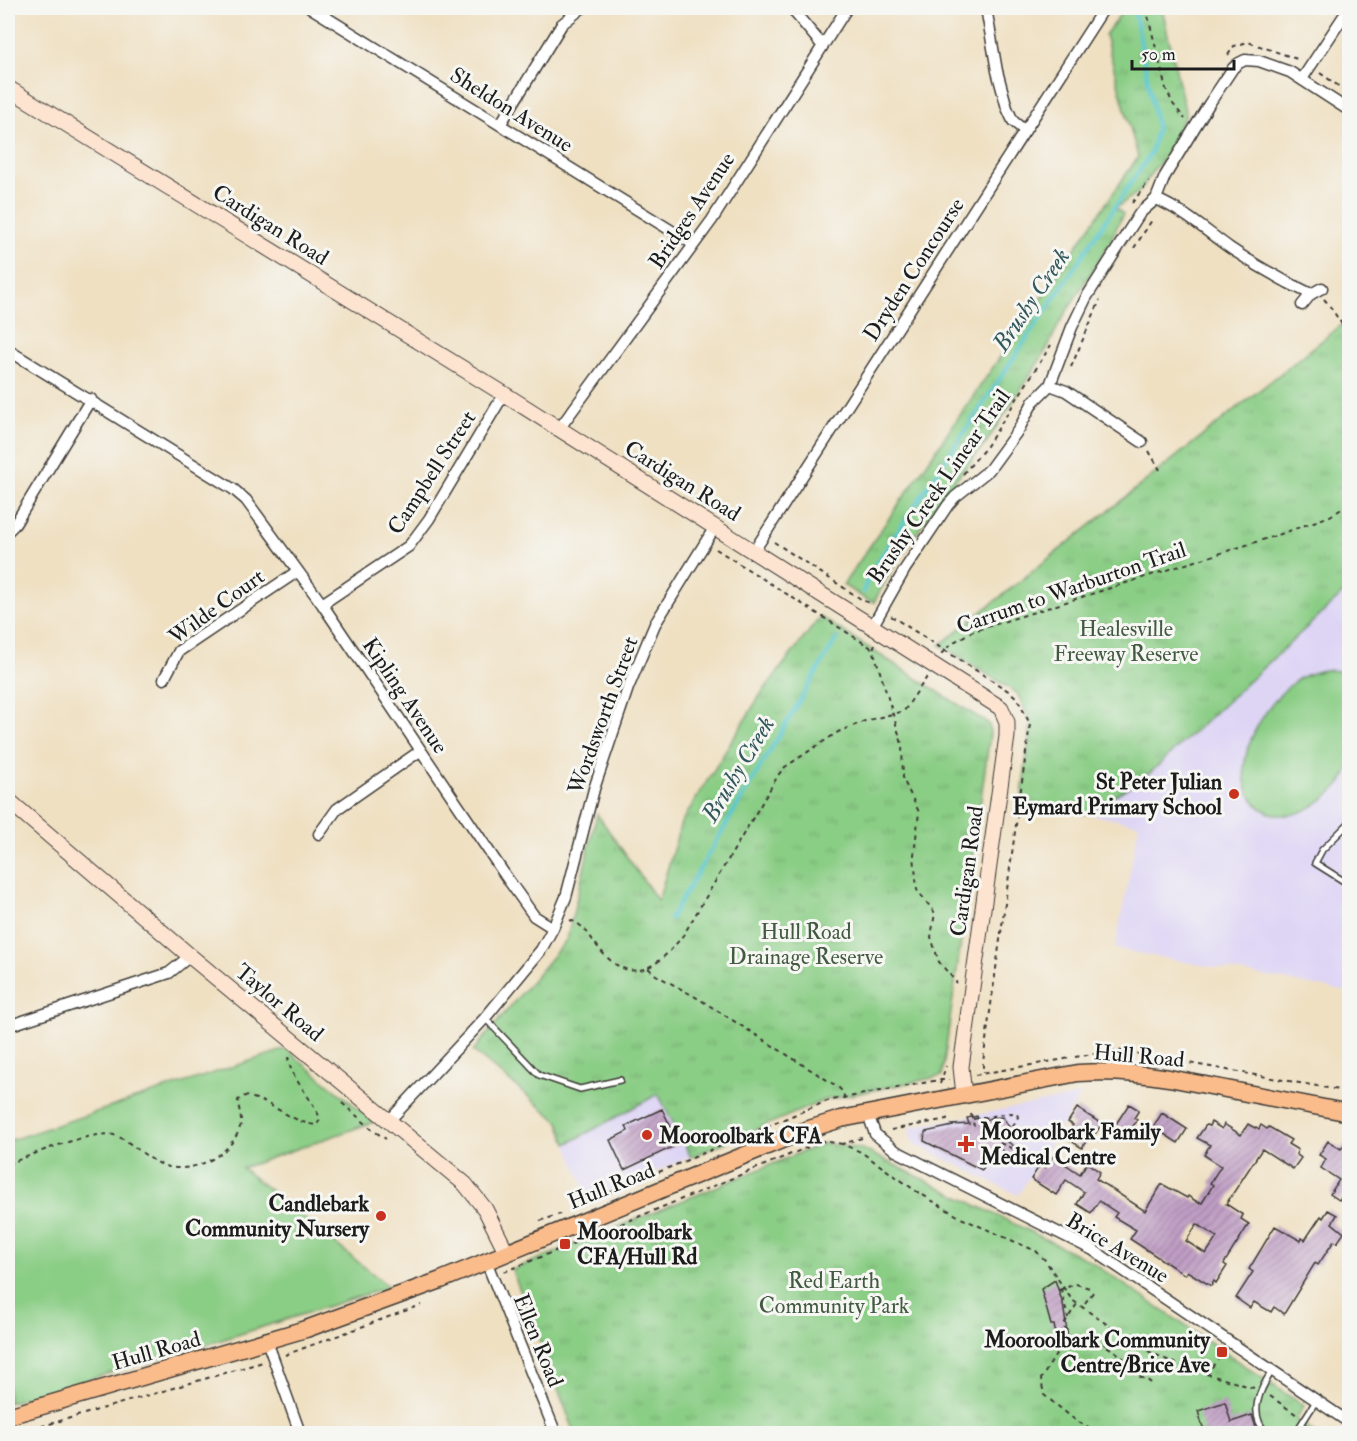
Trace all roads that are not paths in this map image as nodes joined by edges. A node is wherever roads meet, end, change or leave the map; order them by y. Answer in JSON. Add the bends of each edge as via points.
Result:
{"nodes":[{"id":1,"x":314,"y":8,"type":"edge"},
{"id":2,"x":582,"y":8,"type":"edge"},
{"id":3,"x":791,"y":8,"type":"edge"},
{"id":4,"x":847,"y":8,"type":"edge"},
{"id":5,"x":986,"y":8,"type":"edge"},
{"id":6,"x":1104,"y":8,"type":"edge"},
{"id":7,"x":1349,"y":8,"type":"edge"},
{"id":8,"x":822,"y":45,"type":"junction"},
{"id":9,"x":1302,"y":78,"type":"junction"},
{"id":10,"x":8,"y":88,"type":"edge"},
{"id":11,"x":1350,"y":111,"type":"edge"},
{"id":12,"x":500,"y":125,"type":"junction"},
{"id":13,"x":1025,"y":131,"type":"junction"},
{"id":14,"x":1156,"y":199,"type":"junction"},
{"id":15,"x":693,"y":244,"type":"junction"},
{"id":16,"x":1302,"y":305,"type":"dead end"},
{"id":17,"x":8,"y":350,"type":"edge"},
{"id":18,"x":1050,"y":385,"type":"junction"},
{"id":19,"x":504,"y":394,"type":"junction"},
{"id":20,"x":91,"y":399,"type":"junction"},
{"id":21,"x":560,"y":429,"type":"junction"},
{"id":22,"x":1142,"y":441,"type":"road end"},
{"id":23,"x":715,"y":527,"type":"junction"},
{"id":24,"x":8,"y":531,"type":"edge"},
{"id":25,"x":754,"y":551,"type":"junction"},
{"id":26,"x":298,"y":571,"type":"junction"},
{"id":27,"x":322,"y":604,"type":"junction"},
{"id":28,"x":872,"y":627,"type":"junction"},
{"id":29,"x":164,"y":679,"type":"dead end"},
{"id":30,"x":420,"y":752,"type":"junction"},
{"id":31,"x":8,"y":800,"type":"edge"},
{"id":32,"x":1350,"y":822,"type":"edge"},
{"id":33,"x":320,"y":834,"type":"dead end"},
{"id":34,"x":1350,"y":885,"type":"edge"},
{"id":35,"x":554,"y":928,"type":"junction"},
{"id":36,"x":190,"y":956,"type":"junction"},
{"id":37,"x":485,"y":1018,"type":"junction"},
{"id":38,"x":8,"y":1026,"type":"edge"},
{"id":39,"x":620,"y":1080,"type":"dead end"},
{"id":40,"x":964,"y":1095,"type":"junction"},
{"id":41,"x":1350,"y":1113,"type":"edge"},
{"id":42,"x":868,"y":1114,"type":"junction"},
{"id":43,"x":388,"y":1122,"type":"junction"},
{"id":44,"x":507,"y":1253,"type":"junction"},
{"id":45,"x":486,"y":1261,"type":"junction"},
{"id":46,"x":267,"y":1341,"type":"junction"},
{"id":47,"x":1272,"y":1371,"type":"junction"},
{"id":48,"x":1316,"y":1401,"type":"junction"},
{"id":49,"x":8,"y":1416,"type":"edge"},
{"id":50,"x":1350,"y":1424,"type":"edge"},
{"id":51,"x":300,"y":1433,"type":"edge"},
{"id":52,"x":556,"y":1434,"type":"edge"},
{"id":53,"x":1267,"y":1434,"type":"edge"},
{"id":54,"x":1295,"y":1434,"type":"edge"}],
"edges":[{"from":1,"to":12,"type":"street","name":"Sheldon Avenue"},
{"from":2,"to":12,"type":"street","via":[[562,24]]},
{"from":3,"to":8,"type":"street"},
{"from":4,"to":8,"type":"street","name":"Bridges Avenue"},
{"from":5,"to":13,"type":"street","via":[[1007,108],[1013,121]]},
{"from":6,"to":13,"type":"street","name":"Dryden Concourse"},
{"from":7,"to":9,"type":"street"},
{"from":8,"to":15,"type":"street","name":"Bridges Avenue"},
{"from":9,"to":11,"type":"street"},
{"from":9,"to":14,"type":"street","via":[[1251,59],[1239,63],[1165,176]]},
{"from":10,"to":19,"type":"street","name":"Cardigan Road"},
{"from":12,"to":15,"type":"street","name":"Sheldon Avenue"},
{"from":13,"to":25,"type":"street","name":"Dryden Concourse"},
{"from":14,"to":16,"type":"street","via":[[1182,212],[1282,280],[1316,291]]},
{"from":14,"to":18,"type":"street","via":[[1144,208],[1079,311]]},
{"from":15,"to":21,"type":"street","name":"Bridges Avenue"},
{"from":17,"to":20,"type":"street","name":"Kipling Avenue"},
{"from":18,"to":22,"type":"street"},
{"from":18,"to":28,"type":"street","via":[[1034,402],[997,462],[948,505]]},
{"from":19,"to":21,"type":"street","name":"Cardigan Road"},
{"from":19,"to":27,"type":"street","name":"Campbell Street","via":[[409,546]]},
{"from":20,"to":24,"type":"street"},
{"from":20,"to":26,"type":"street","name":"Kipling Avenue","via":[[240,495]]},
{"from":21,"to":23,"type":"street","name":"Cardigan Road"},
{"from":23,"to":25,"type":"street","name":"Cardigan Road"},
{"from":23,"to":35,"type":"street","name":"Wordsworth Street","via":[[655,624],[628,688]]},
{"from":25,"to":28,"type":"street","name":"Cardigan Road"},
{"from":26,"to":27,"type":"street","name":"Kipling Avenue"},
{"from":26,"to":29,"type":"street","name":"Wilde Court","via":[[179,651]]},
{"from":27,"to":30,"type":"street","name":"Kipling Avenue"},
{"from":28,"to":40,"type":"street","name":"Cardigan Road","via":[[1000,708],[1007,722],[962,1067]]},
{"from":30,"to":33,"type":"street","via":[[337,809]]},
{"from":30,"to":35,"type":"street","name":"Kipling Avenue","via":[[534,916]]},
{"from":31,"to":36,"type":"street","name":"Taylor Road"},
{"from":32,"to":34,"type":"lane","via":[[1322,850],[1315,863]]},
{"from":35,"to":37,"type":"street","via":[[541,950]]},
{"from":36,"to":38,"type":"street","via":[[169,973]]},
{"from":36,"to":43,"type":"street","name":"Taylor Road"},
{"from":37,"to":39,"type":"lane","via":[[539,1075],[580,1089]]},
{"from":37,"to":43,"type":"street"},
{"from":40,"to":41,"type":"main road","name":"Hull Road","via":[[1077,1073],[1118,1072]]},
{"from":40,"to":42,"type":"main road","name":"Hull Road"},
{"from":42,"to":44,"type":"main road","name":"Hull Road","via":[[806,1130]]},
{"from":42,"to":47,"type":"street","name":"Brice Avenue","via":[[875,1134],[896,1150],[1093,1250]]},
{"from":43,"to":44,"type":"street","name":"Taylor Road","via":[[465,1184],[485,1209]]},
{"from":44,"to":45,"type":"main road","name":"Hull Road"},
{"from":45,"to":46,"type":"main road","name":"Hull Road"},
{"from":45,"to":52,"type":"street","name":"Ellen Road"},
{"from":46,"to":49,"type":"main road","name":"Hull Road"},
{"from":46,"to":51,"type":"street"},
{"from":47,"to":48,"type":"street","name":"Brice Avenue"},
{"from":47,"to":53,"type":"lane","via":[[1256,1409]]},
{"from":48,"to":50,"type":"street","name":"Brice Avenue"},
{"from":48,"to":54,"type":"lane"}]}
